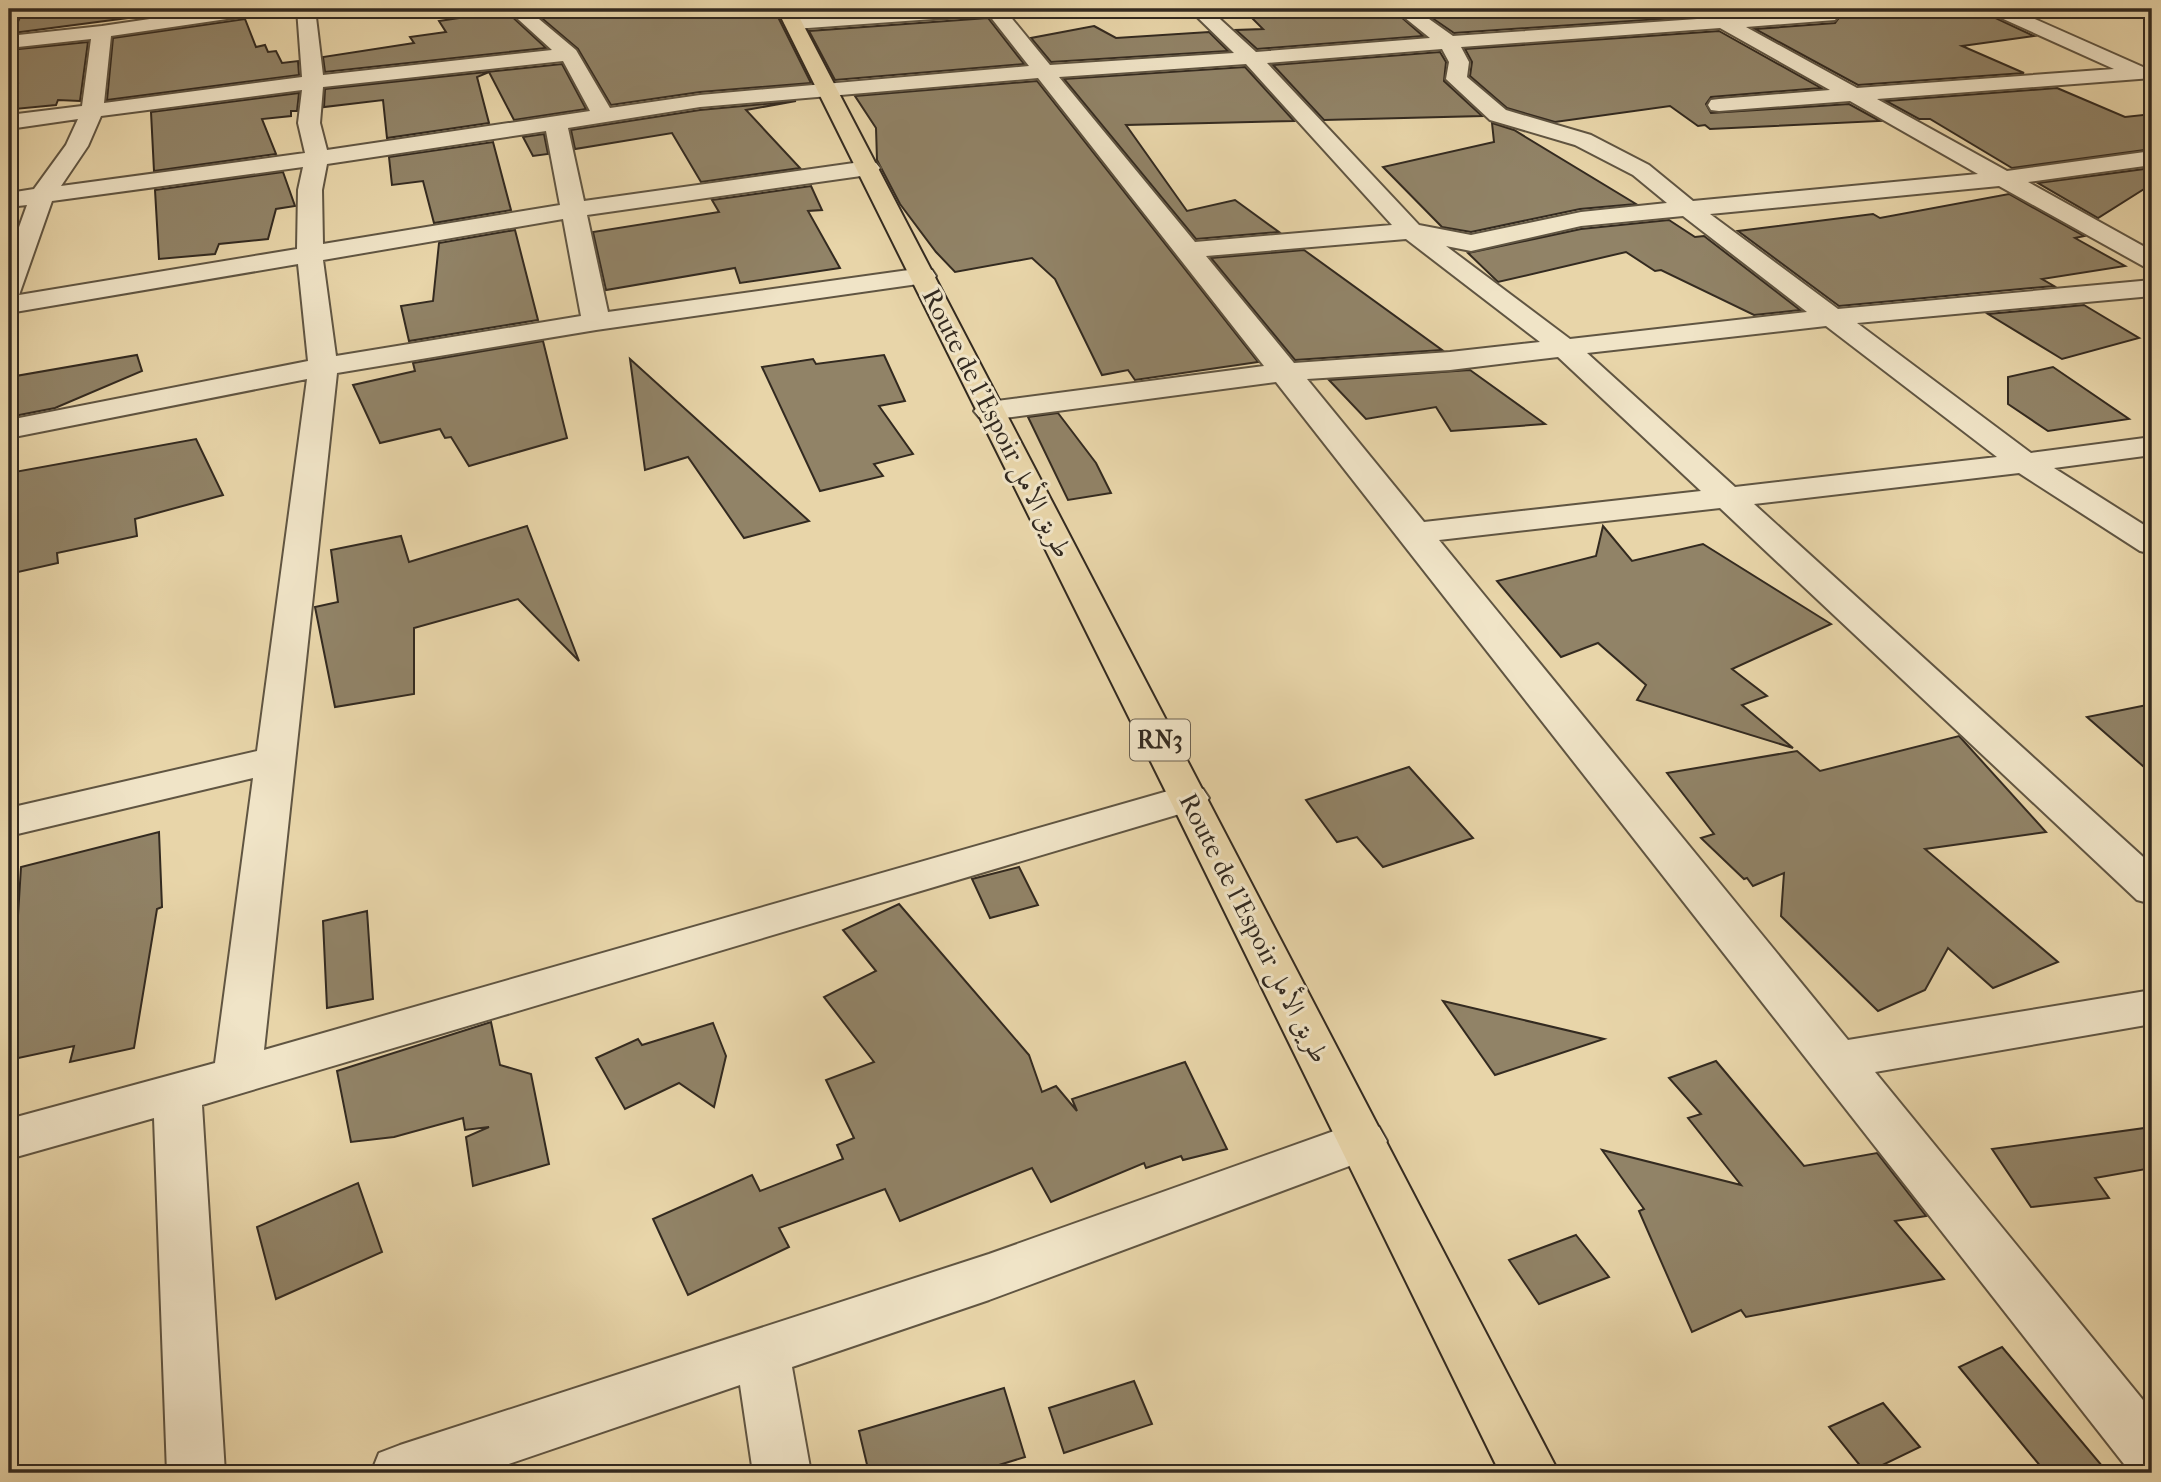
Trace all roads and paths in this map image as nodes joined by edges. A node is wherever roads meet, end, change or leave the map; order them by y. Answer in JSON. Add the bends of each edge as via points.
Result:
{"nodes":[{"id":1,"x":254,"y":9,"type":"edge"},
{"id":2,"x":306,"y":9,"type":"edge"},
{"id":3,"x":516,"y":9,"type":"edge"},
{"id":4,"x":995,"y":9,"type":"edge"},
{"id":5,"x":1198,"y":9,"type":"edge"},
{"id":6,"x":1403,"y":9,"type":"edge"},
{"id":7,"x":1698,"y":9,"type":"edge"},
{"id":8,"x":1997,"y":9,"type":"edge"},
{"id":9,"x":790,"y":16,"type":"edge"},
{"id":10,"x":1828,"y":16,"type":"dead end"},
{"id":11,"x":1723,"y":22,"type":"junction"},
{"id":12,"x":102,"y":32,"type":"junction"},
{"id":13,"x":9,"y":42,"type":"edge"},
{"id":14,"x":1449,"y":42,"type":"junction"},
{"id":15,"x":569,"y":54,"type":"junction"},
{"id":16,"x":1251,"y":58,"type":"junction"},
{"id":17,"x":1045,"y":71,"type":"junction"},
{"id":18,"x":2148,"y":75,"type":"edge"},
{"id":19,"x":313,"y":82,"type":"junction"},
{"id":20,"x":828,"y":89,"type":"junction"},
{"id":21,"x":1854,"y":95,"type":"junction"},
{"id":22,"x":1718,"y":105,"type":"dead end"},
{"id":23,"x":92,"y":112,"type":"junction"},
{"id":24,"x":603,"y":114,"type":"junction"},
{"id":25,"x":9,"y":122,"type":"edge"},
{"id":26,"x":556,"y":124,"type":"junction"},
{"id":27,"x":317,"y":157,"type":"junction"},
{"id":28,"x":2152,"y":158,"type":"edge"},
{"id":29,"x":868,"y":168,"type":"junction"},
{"id":30,"x":2005,"y":178,"type":"junction"},
{"id":31,"x":43,"y":194,"type":"junction"},
{"id":32,"x":9,"y":200,"type":"edge"},
{"id":33,"x":1687,"y":208,"type":"junction"},
{"id":34,"x":572,"y":210,"type":"junction"},
{"id":35,"x":1411,"y":231,"type":"junction"},
{"id":36,"x":1187,"y":250,"type":"junction"},
{"id":37,"x":310,"y":255,"type":"junction"},
{"id":38,"x":2152,"y":261,"type":"edge"},
{"id":39,"x":923,"y":276,"type":"junction"},
{"id":40,"x":2152,"y":288,"type":"edge"},
{"id":41,"x":9,"y":291,"type":"edge"},
{"id":42,"x":9,"y":305,"type":"edge"},
{"id":43,"x":1835,"y":317,"type":"junction"},
{"id":44,"x":596,"y":322,"type":"junction"},
{"id":45,"x":1565,"y":348,"type":"junction"},
{"id":46,"x":323,"y":368,"type":"junction"},
{"id":47,"x":1285,"y":372,"type":"junction"},
{"id":48,"x":989,"y":411,"type":"junction"},
{"id":49,"x":9,"y":429,"type":"edge"},
{"id":50,"x":2152,"y":446,"type":"edge"},
{"id":51,"x":2025,"y":463,"type":"junction"},
{"id":52,"x":1728,"y":497,"type":"junction"},
{"id":53,"x":1414,"y":533,"type":"junction"},
{"id":54,"x":2152,"y":544,"type":"edge"},
{"id":55,"x":275,"y":760,"type":"junction"},
{"id":56,"x":1189,"y":797,"type":"junction"},
{"id":57,"x":9,"y":821,"type":"edge"},
{"id":58,"x":2152,"y":889,"type":"edge"},
{"id":59,"x":2152,"y":1007,"type":"edge"},
{"id":60,"x":1836,"y":1060,"type":"junction"},
{"id":61,"x":237,"y":1076,"type":"junction"},
{"id":62,"x":177,"y":1092,"type":"junction"},
{"id":63,"x":9,"y":1139,"type":"edge"},
{"id":64,"x":1362,"y":1141,"type":"junction"},
{"id":65,"x":762,"y":1352,"type":"junction"},
{"id":66,"x":2152,"y":1455,"type":"edge"},
{"id":67,"x":196,"y":1473,"type":"edge"},
{"id":68,"x":400,"y":1473,"type":"edge"},
{"id":69,"x":782,"y":1473,"type":"edge"},
{"id":70,"x":1530,"y":1473,"type":"edge"}],
"edges":[{"from":1,"to":12,"type":"street"},
{"from":2,"to":19,"type":"street"},
{"from":3,"to":15,"type":"street"},
{"from":4,"to":9,"type":"street"},
{"from":4,"to":17,"type":"street"},
{"from":5,"to":16,"type":"street"},
{"from":6,"to":14,"type":"street"},
{"from":7,"to":11,"type":"street"},
{"from":8,"to":18,"type":"street"},
{"from":9,"to":20,"type":"highway","name":"Route de l’Espoir طريق الأمل","number":"RN3"},
{"from":10,"to":11,"type":"street"},
{"from":11,"to":14,"type":"street"},
{"from":11,"to":21,"type":"street"},
{"from":12,"to":13,"type":"street"},
{"from":12,"to":23,"type":"street"},
{"from":14,"to":16,"type":"street"},
{"from":14,"to":33,"type":"street","via":[[1459,62],[1456,79],[1498,114],[1583,140],[1641,170]]},
{"from":15,"to":19,"type":"street"},
{"from":15,"to":24,"type":"street"},
{"from":16,"to":17,"type":"street"},
{"from":16,"to":35,"type":"street"},
{"from":17,"to":20,"type":"street"},
{"from":17,"to":36,"type":"street"},
{"from":18,"to":21,"type":"street"},
{"from":19,"to":23,"type":"street"},
{"from":19,"to":27,"type":"street","via":[[309,123]]},
{"from":20,"to":24,"type":"street"},
{"from":20,"to":29,"type":"highway","name":"Route de l’Espoir طريق الأمل","number":"RN3"},
{"from":21,"to":22,"type":"street"},
{"from":21,"to":30,"type":"street"},
{"from":23,"to":25,"type":"street"},
{"from":23,"to":31,"type":"street","via":[[77,146]]},
{"from":24,"to":26,"type":"street"},
{"from":26,"to":27,"type":"street"},
{"from":26,"to":34,"type":"street"},
{"from":27,"to":31,"type":"street"},
{"from":27,"to":37,"type":"street","via":[[310,190]]},
{"from":28,"to":30,"type":"street"},
{"from":29,"to":34,"type":"street"},
{"from":29,"to":39,"type":"highway","name":"Route de l’Espoir طريق الأمل","number":"RN3"},
{"from":30,"to":33,"type":"street"},
{"from":30,"to":38,"type":"street"},
{"from":31,"to":32,"type":"street"},
{"from":31,"to":41,"type":"street"},
{"from":33,"to":35,"type":"street","via":[[1581,219],[1471,243]]},
{"from":33,"to":43,"type":"street"},
{"from":34,"to":37,"type":"street"},
{"from":34,"to":44,"type":"street"},
{"from":35,"to":36,"type":"street"},
{"from":35,"to":45,"type":"street"},
{"from":36,"to":47,"type":"street"},
{"from":37,"to":42,"type":"street"},
{"from":37,"to":46,"type":"street"},
{"from":39,"to":44,"type":"street"},
{"from":39,"to":48,"type":"highway","name":"Route de l’Espoir طريق الأمل","number":"RN3"},
{"from":40,"to":43,"type":"street"},
{"from":43,"to":45,"type":"street"},
{"from":43,"to":51,"type":"street"},
{"from":44,"to":46,"type":"street"},
{"from":45,"to":47,"type":"street"},
{"from":45,"to":52,"type":"street"},
{"from":46,"to":49,"type":"street"},
{"from":46,"to":55,"type":"street"},
{"from":47,"to":48,"type":"street"},
{"from":47,"to":53,"type":"street"},
{"from":48,"to":56,"type":"highway","name":"Route de l’Espoir طريق الأمل","number":"RN3"},
{"from":50,"to":51,"type":"street"},
{"from":51,"to":52,"type":"street"},
{"from":51,"to":54,"type":"street"},
{"from":52,"to":53,"type":"street"},
{"from":52,"to":58,"type":"street"},
{"from":53,"to":60,"type":"street"},
{"from":55,"to":57,"type":"street"},
{"from":55,"to":61,"type":"street"},
{"from":56,"to":61,"type":"street"},
{"from":56,"to":64,"type":"highway","name":"Route de l’Espoir طريق الأمل","number":"RN3"},
{"from":59,"to":60,"type":"street"},
{"from":60,"to":66,"type":"street"},
{"from":61,"to":62,"type":"street"},
{"from":62,"to":63,"type":"street"},
{"from":62,"to":67,"type":"street"},
{"from":64,"to":65,"type":"street","via":[[989,1277]]},
{"from":64,"to":70,"type":"highway","name":"Route de l’Espoir طريق الأمل","number":"RN3"},
{"from":65,"to":68,"type":"street"},
{"from":65,"to":69,"type":"street"}]}
